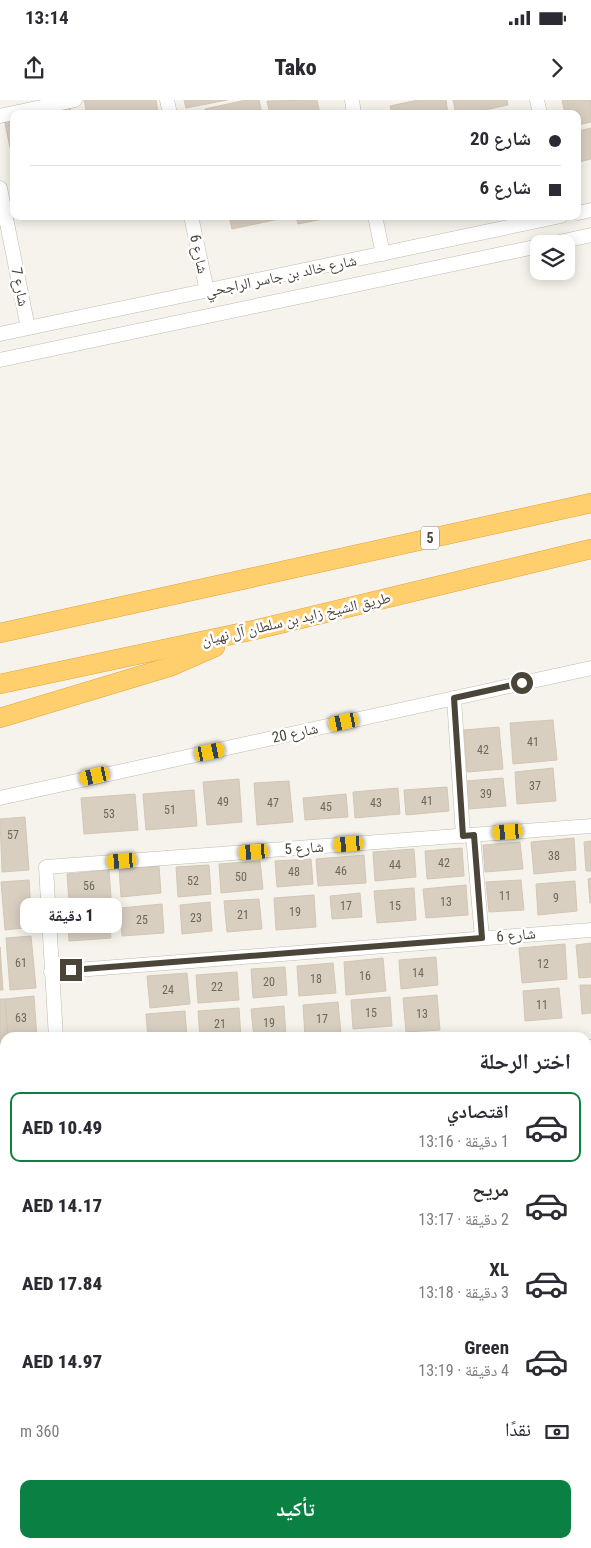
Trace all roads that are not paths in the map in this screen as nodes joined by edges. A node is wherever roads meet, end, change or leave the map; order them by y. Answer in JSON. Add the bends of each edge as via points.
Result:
{"nodes":[{"id":1,"x":75,"y":100,"type":"edge"},
{"id":2,"x":28,"y":110,"type":"edge"},
{"id":3,"x":0,"y":188,"type":"edge"},
{"id":4,"x":192,"y":220,"type":"edge"},
{"id":5,"x":376,"y":220,"type":"edge"},
{"id":6,"x":542,"y":220,"type":"edge"},
{"id":7,"x":591,"y":235,"type":"edge"},
{"id":8,"x":575,"y":239,"type":"edge"},
{"id":9,"x":530,"y":248,"type":"edge"},
{"id":10,"x":383,"y":254,"type":"junction"},
{"id":11,"x":207,"y":291,"type":"junction"},
{"id":12,"x":136,"y":306,"type":"junction"},
{"id":13,"x":96,"y":314,"type":"junction"},
{"id":14,"x":28,"y":328,"type":"junction"},
{"id":15,"x":142,"y":330,"type":"junction"},
{"id":16,"x":0,"y":334,"type":"edge"},
{"id":17,"x":98,"y":340,"type":"junction"},
{"id":18,"x":0,"y":360,"type":"edge"},
{"id":19,"x":591,"y":503,"type":"edge"},
{"id":20,"x":591,"y":549,"type":"edge"},
{"id":21,"x":254,"y":630,"type":"junction"},
{"id":22,"x":0,"y":633,"type":"edge"},
{"id":23,"x":591,"y":668,"type":"edge"},
{"id":24,"x":0,"y":684,"type":"edge"},
{"id":25,"x":454,"y":698,"type":"junction"},
{"id":26,"x":0,"y":718,"type":"edge"},
{"id":27,"x":0,"y":798,"type":"edge"},
{"id":28,"x":591,"y":826,"type":"edge"},
{"id":29,"x":468,"y":835,"type":"junction"},
{"id":30,"x":591,"y":930,"type":"edge"},
{"id":31,"x":482,"y":938,"type":"junction"},
{"id":32,"x":52,"y":972,"type":"junction"},
{"id":33,"x":56,"y":1032,"type":"edge"}],
"edges":[{"from":1,"to":2,"type":"street"},
{"from":3,"to":14,"type":"street","name":"شارع 7"},
{"from":4,"to":11,"type":"street","name":"شارع 6"},
{"from":5,"to":10,"type":"street"},
{"from":6,"to":10,"type":"street","name":"شارع خالد بن جاسر الراجحي"},
{"from":7,"to":8,"type":"street"},
{"from":9,"to":15,"type":"street","name":"شارع خالد بن جاسر الراجحي"},
{"from":10,"to":11,"type":"street","name":"شارع خالد بن جاسر الراجحي"},
{"from":11,"to":12,"type":"street","name":"شارع خالد بن جاسر الراجحي"},
{"from":12,"to":13,"type":"street","name":"شارع خالد بن جاسر الراجحي"},
{"from":12,"to":15,"type":"street","via":[[137,325]]},
{"from":13,"to":14,"type":"street","name":"شارع خالد بن جاسر الراجحي"},
{"from":13,"to":17,"type":"street","via":[[104,326]]},
{"from":14,"to":16,"type":"street","name":"شارع خالد بن جاسر الراجحي"},
{"from":15,"to":17,"type":"street","name":"شارع خالد بن جاسر الراجحي"},
{"from":17,"to":18,"type":"street","name":"شارع خالد بن جاسر الراجحي"},
{"from":19,"to":22,"type":"highway","number":"5"},
{"from":20,"to":21,"type":"highway","name":"طريق الشيخ زايد بن سلطان آل نهيان"},
{"from":21,"to":24,"type":"highway","name":"طريق الشيخ زايد بن سلطان آل نهيان"},
{"from":21,"to":26,"type":"highway","via":[[169,667]]},
{"from":23,"to":25,"type":"street","name":"شارع 20"},
{"from":25,"to":27,"type":"street","name":"شارع 20"},
{"from":25,"to":29,"type":"street"},
{"from":28,"to":29,"type":"street","name":"شارع 5"},
{"from":29,"to":31,"type":"street"},
{"from":29,"to":32,"type":"street","name":"شارع 5","via":[[46,866]]},
{"from":30,"to":31,"type":"street","name":"شارع 6"},
{"from":31,"to":32,"type":"street","name":"شارع 6"},
{"from":32,"to":33,"type":"street"}]}
